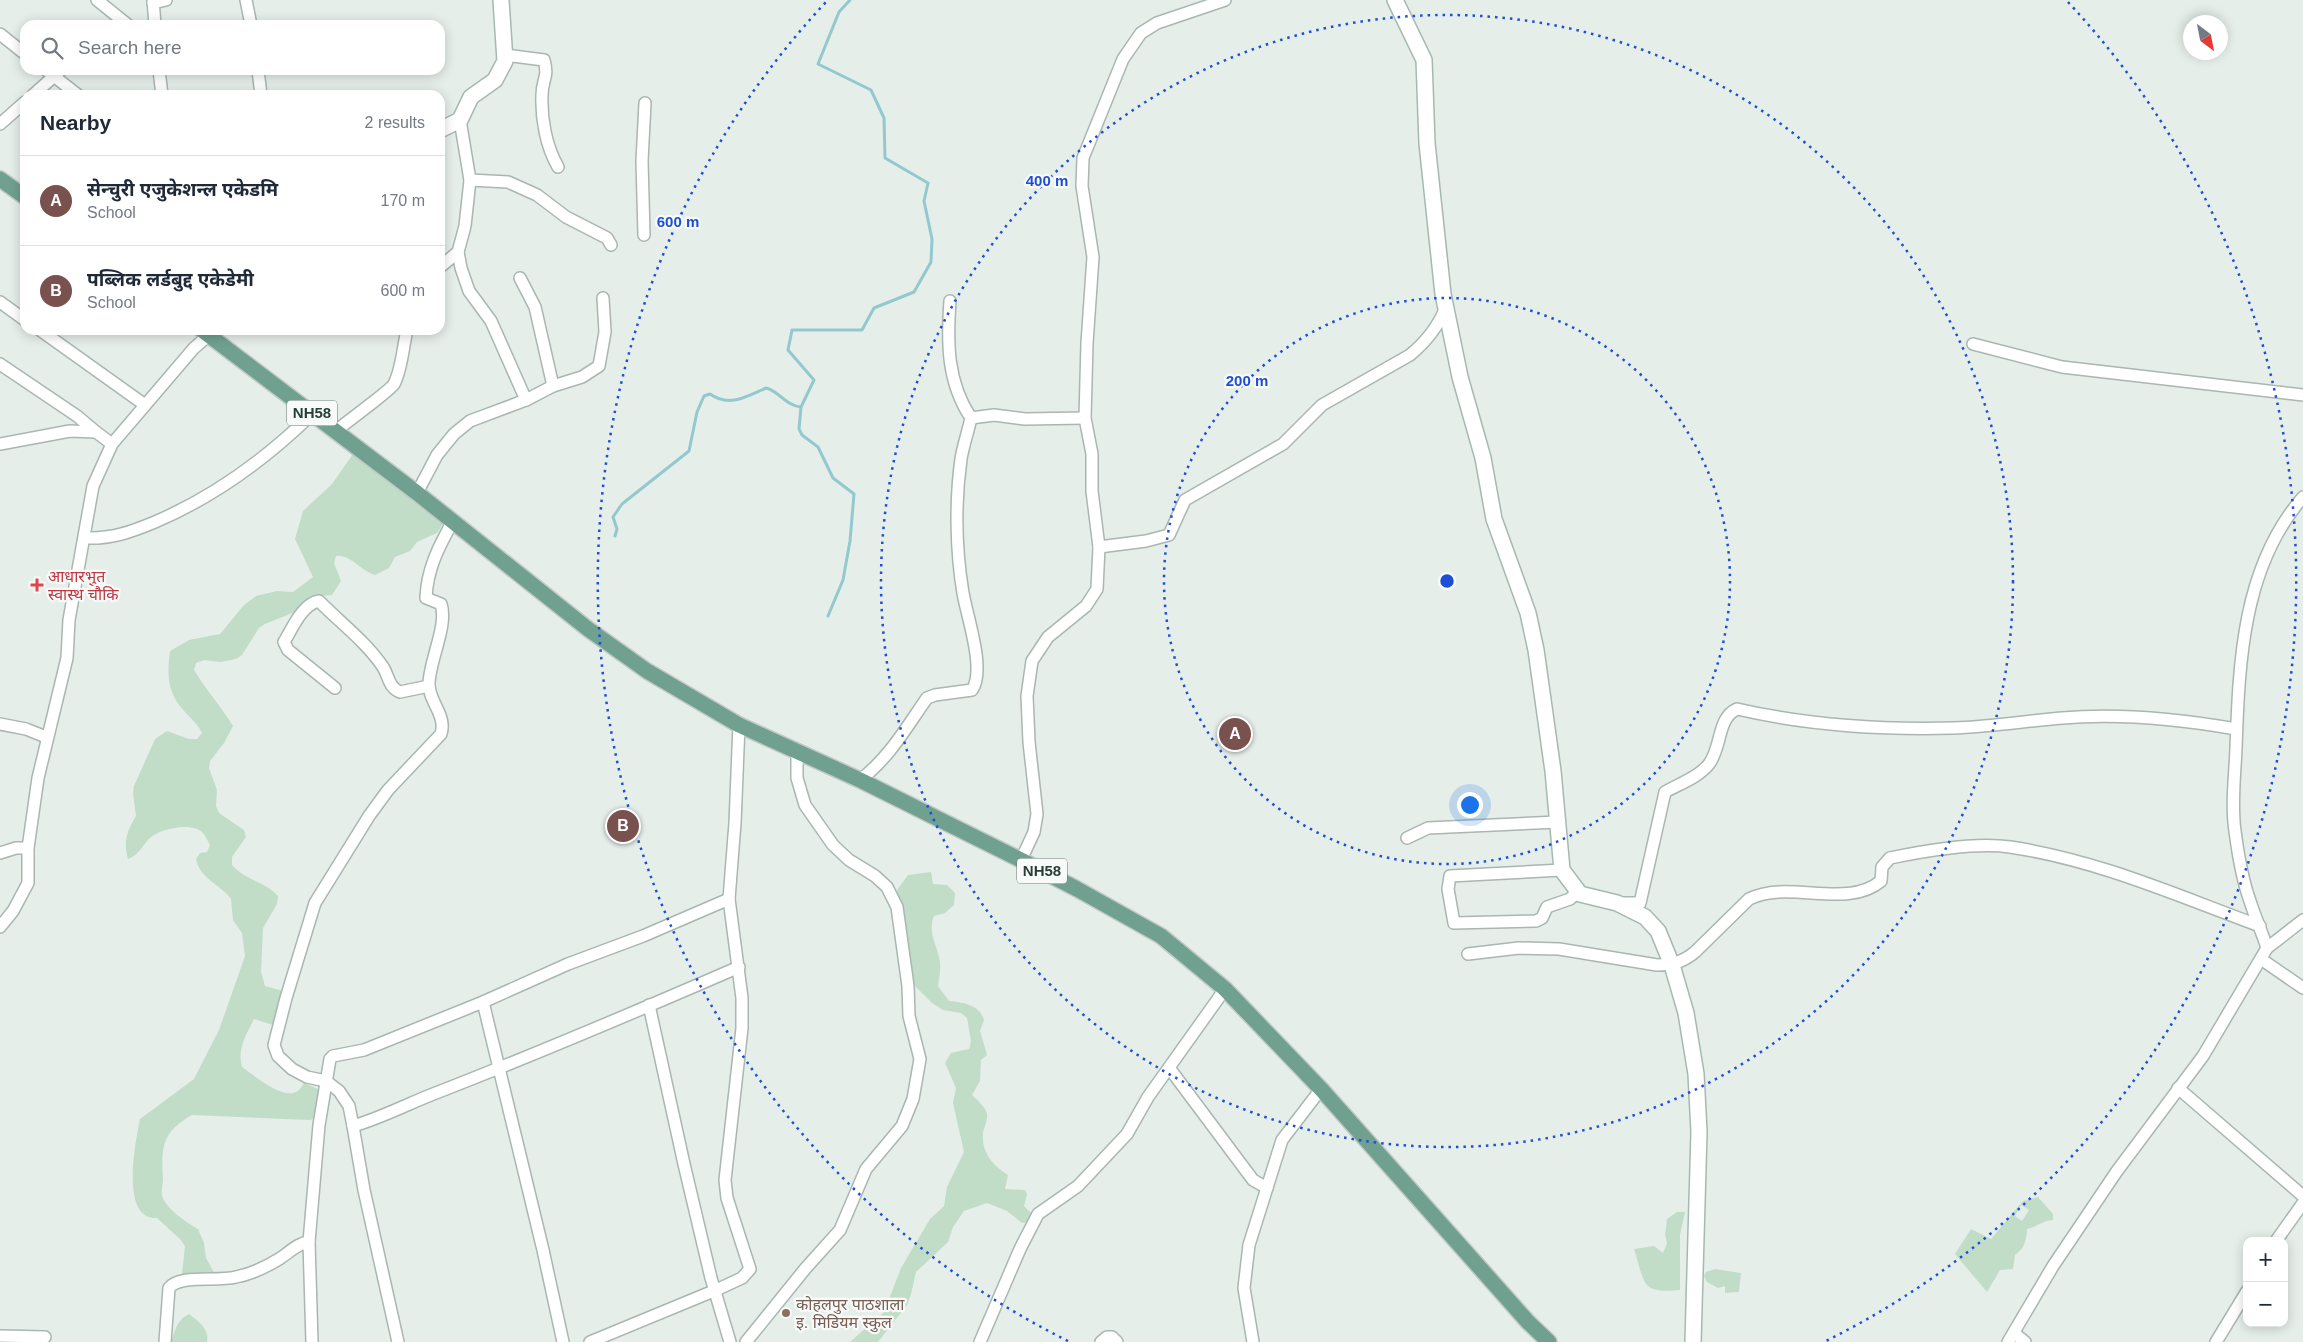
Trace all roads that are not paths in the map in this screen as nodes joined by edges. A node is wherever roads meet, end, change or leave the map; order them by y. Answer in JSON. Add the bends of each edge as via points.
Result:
{"nodes":[{"id":1,"x":97,"y":0,"type":"edge"},
{"id":2,"x":166,"y":0,"type":"edge"},
{"id":3,"x":246,"y":0,"type":"edge"},
{"id":4,"x":502,"y":0,"type":"edge"},
{"id":5,"x":1224,"y":0,"type":"edge"},
{"id":6,"x":153,"y":1,"type":"edge"},
{"id":7,"x":1397,"y":1,"type":"edge"},
{"id":8,"x":116,"y":17,"type":"junction"},
{"id":9,"x":113,"y":20,"type":"edge"},
{"id":10,"x":120,"y":20,"type":"edge"},
{"id":11,"x":154,"y":20,"type":"edge"},
{"id":12,"x":250,"y":20,"type":"edge"},
{"id":13,"x":0,"y":34,"type":"edge"},
{"id":14,"x":20,"y":50,"type":"edge"},
{"id":15,"x":505,"y":55,"type":"junction"},
{"id":16,"x":50,"y":75,"type":"edge"},
{"id":17,"x":56,"y":75,"type":"edge"},
{"id":18,"x":159,"y":75,"type":"edge"},
{"id":19,"x":258,"y":75,"type":"edge"},
{"id":20,"x":37,"y":90,"type":"edge"},
{"id":21,"x":73,"y":90,"type":"edge"},
{"id":22,"x":161,"y":90,"type":"edge"},
{"id":23,"x":260,"y":90,"type":"edge"},
{"id":24,"x":644,"y":103,"type":"dead end"},
{"id":25,"x":20,"y":106,"type":"edge"},
{"id":26,"x":460,"y":120,"type":"junction"},
{"id":27,"x":0,"y":124,"type":"edge"},
{"id":28,"x":445,"y":128,"type":"edge"},
{"id":29,"x":558,"y":167,"type":"dead end"},
{"id":30,"x":0,"y":179,"type":"edge"},
{"id":31,"x":470,"y":180,"type":"junction"},
{"id":32,"x":20,"y":193,"type":"edge"},
{"id":33,"x":644,"y":235,"type":"dead end"},
{"id":34,"x":611,"y":245,"type":"dead end"},
{"id":35,"x":458,"y":252,"type":"junction"},
{"id":36,"x":445,"y":263,"type":"edge"},
{"id":37,"x":520,"y":278,"type":"dead end"},
{"id":38,"x":603,"y":298,"type":"dead end"},
{"id":39,"x":950,"y":301,"type":"dead end"},
{"id":40,"x":0,"y":302,"type":"edge"},
{"id":41,"x":1446,"y":307,"type":"junction"},
{"id":42,"x":20,"y":316,"type":"edge"},
{"id":43,"x":47,"y":335,"type":"edge"},
{"id":44,"x":205,"y":335,"type":"edge"},
{"id":45,"x":212,"y":335,"type":"edge"},
{"id":46,"x":406,"y":335,"type":"edge"},
{"id":47,"x":1973,"y":344,"type":"dead end"},
{"id":48,"x":0,"y":364,"type":"edge"},
{"id":49,"x":553,"y":386,"type":"junction"},
{"id":50,"x":2303,"y":395,"type":"edge"},
{"id":51,"x":526,"y":400,"type":"junction"},
{"id":52,"x":145,"y":405,"type":"junction"},
{"id":53,"x":313,"y":413,"type":"junction"},
{"id":54,"x":971,"y":418,"type":"junction"},
{"id":55,"x":1085,"y":418,"type":"junction"},
{"id":56,"x":336,"y":431,"type":"junction"},
{"id":57,"x":96,"y":432,"type":"junction"},
{"id":58,"x":0,"y":444,"type":"edge"},
{"id":59,"x":112,"y":444,"type":"junction"},
{"id":60,"x":419,"y":495,"type":"junction"},
{"id":61,"x":2303,"y":497,"type":"edge"},
{"id":62,"x":449,"y":518,"type":"junction"},
{"id":63,"x":85,"y":538,"type":"junction"},
{"id":64,"x":1099,"y":547,"type":"junction"},
{"id":65,"x":428,"y":686,"type":"junction"},
{"id":66,"x":335,"y":688,"type":"dead end"},
{"id":67,"x":0,"y":724,"type":"edge"},
{"id":68,"x":739,"y":725,"type":"junction"},
{"id":69,"x":2236,"y":729,"type":"junction"},
{"id":70,"x":46,"y":737,"type":"junction"},
{"id":71,"x":797,"y":753,"type":"junction"},
{"id":72,"x":860,"y":780,"type":"junction"},
{"id":73,"x":1558,"y":822,"type":"junction"},
{"id":74,"x":1407,"y":838,"type":"dead end"},
{"id":75,"x":28,"y":848,"type":"junction"},
{"id":76,"x":0,"y":853,"type":"edge"},
{"id":77,"x":1020,"y":860,"type":"junction"},
{"id":78,"x":1562,"y":870,"type":"junction"},
{"id":79,"x":1578,"y":891,"type":"junction"},
{"id":80,"x":729,"y":899,"type":"junction"},
{"id":81,"x":1617,"y":903,"type":"junction"},
{"id":82,"x":2303,"y":920,"type":"edge"},
{"id":83,"x":2260,"y":926,"type":"junction"},
{"id":84,"x":0,"y":927,"type":"edge"},
{"id":85,"x":2266,"y":948,"type":"junction"},
{"id":86,"x":1468,"y":954,"type":"dead end"},
{"id":87,"x":2261,"y":959,"type":"junction"},
{"id":88,"x":1672,"y":965,"type":"junction"},
{"id":89,"x":739,"y":966,"type":"junction"},
{"id":90,"x":2303,"y":988,"type":"edge"},
{"id":91,"x":1225,"y":989,"type":"junction"},
{"id":92,"x":483,"y":1002,"type":"junction"},
{"id":93,"x":649,"y":1005,"type":"junction"},
{"id":94,"x":500,"y":1068,"type":"junction"},
{"id":95,"x":1170,"y":1069,"type":"junction"},
{"id":96,"x":326,"y":1081,"type":"junction"},
{"id":97,"x":2178,"y":1088,"type":"junction"},
{"id":98,"x":1321,"y":1089,"type":"junction"},
{"id":99,"x":353,"y":1126,"type":"junction"},
{"id":100,"x":1267,"y":1188,"type":"junction"},
{"id":101,"x":2303,"y":1196,"type":"edge"},
{"id":102,"x":2303,"y":1203,"type":"edge"},
{"id":103,"x":2279,"y":1237,"type":"edge"},
{"id":104,"x":309,"y":1242,"type":"junction"},
{"id":105,"x":716,"y":1290,"type":"junction"},
{"id":106,"x":2243,"y":1298,"type":"edge"},
{"id":107,"x":0,"y":1336,"type":"edge"},
{"id":108,"x":44,"y":1337,"type":"dead end"},
{"id":109,"x":2011,"y":1338,"type":"edge"},
{"id":110,"x":165,"y":1342,"type":"edge"},
{"id":111,"x":312,"y":1342,"type":"edge"},
{"id":112,"x":398,"y":1342,"type":"edge"},
{"id":113,"x":563,"y":1342,"type":"edge"},
{"id":114,"x":590,"y":1342,"type":"edge"},
{"id":115,"x":730,"y":1342,"type":"edge"},
{"id":116,"x":746,"y":1342,"type":"edge"},
{"id":117,"x":980,"y":1342,"type":"edge"},
{"id":118,"x":1102,"y":1342,"type":"edge"},
{"id":119,"x":1117,"y":1342,"type":"edge"},
{"id":120,"x":1253,"y":1342,"type":"edge"},
{"id":121,"x":1549,"y":1342,"type":"edge"},
{"id":122,"x":1693,"y":1342,"type":"edge"},
{"id":123,"x":2025,"y":1342,"type":"edge"},
{"id":124,"x":2216,"y":1342,"type":"edge"}],
"edges":[{"from":1,"to":8,"type":"street"},
{"from":2,"to":6,"type":"street"},
{"from":3,"to":12,"type":"street"},
{"from":4,"to":15,"type":"street"},
{"from":5,"to":55,"type":"street","via":[[1157,23],[1141,33],[1123,59],[1083,158],[1082,186],[1092,256]]},
{"from":6,"to":11,"type":"street"},
{"from":7,"to":41,"type":"street","via":[[1424,60],[1427,143]]},
{"from":8,"to":9,"type":"street"},
{"from":8,"to":10,"type":"street"},
{"from":13,"to":14,"type":"street"},
{"from":15,"to":26,"type":"street","via":[[506,61],[495,80],[471,97]]},
{"from":15,"to":29,"type":"street","via":[[544,60],[547,72],[542,92],[543,114],[550,150]]},
{"from":16,"to":20,"type":"street"},
{"from":17,"to":21,"type":"street"},
{"from":18,"to":22,"type":"street"},
{"from":19,"to":23,"type":"street"},
{"from":24,"to":33,"type":"street"},
{"from":25,"to":27,"type":"street"},
{"from":26,"to":28,"type":"street"},
{"from":26,"to":31,"type":"street"},
{"from":30,"to":32,"type":"main road"},
{"from":31,"to":34,"type":"street","via":[[508,182],[537,195],[566,216],[607,238]]},
{"from":31,"to":35,"type":"street","via":[[465,226]]},
{"from":35,"to":36,"type":"street"},
{"from":35,"to":51,"type":"street","via":[[469,291],[490,321]]},
{"from":37,"to":49,"type":"street","via":[[535,307]]},
{"from":38,"to":49,"type":"street","via":[[605,332],[599,366],[582,377]]},
{"from":39,"to":54,"type":"street","via":[[949,362],[957,391]]},
{"from":40,"to":42,"type":"street"},
{"from":41,"to":64,"type":"street","via":[[1439,325],[1410,355],[1322,405],[1283,444],[1185,500],[1169,535]]},
{"from":41,"to":73,"type":"street","via":[[1460,377],[1483,458],[1494,519],[1528,613],[1542,684]]},
{"from":43,"to":52,"type":"street"},
{"from":44,"to":52,"type":"street"},
{"from":45,"to":53,"type":"main road","number":"NH58"},
{"from":46,"to":56,"type":"street","via":[[394,383]]},
{"from":47,"to":50,"type":"street","via":[[2062,367]]},
{"from":48,"to":57,"type":"street"},
{"from":49,"to":51,"type":"street"},
{"from":51,"to":60,"type":"street","via":[[470,421],[454,434],[437,455]]},
{"from":52,"to":59,"type":"street"},
{"from":53,"to":56,"type":"main road","number":"NH58"},
{"from":53,"to":63,"type":"street","via":[[253,467],[197,502],[123,535]]},
{"from":54,"to":55,"type":"street","via":[[994,415],[1025,419]]},
{"from":54,"to":72,"type":"street","via":[[958,484],[963,592],[976,656],[976,685],[972,690],[927,698],[891,751]]},
{"from":55,"to":64,"type":"street","via":[[1092,454],[1092,491]]},
{"from":56,"to":60,"type":"main road","number":"NH58"},
{"from":57,"to":58,"type":"street","via":[[70,431]]},
{"from":57,"to":59,"type":"street"},
{"from":59,"to":63,"type":"street","via":[[93,486]]},
{"from":60,"to":62,"type":"main road","number":"NH58"},
{"from":61,"to":69,"type":"street","via":[[2275,537],[2248,607]]},
{"from":62,"to":65,"type":"street","via":[[426,587],[426,598],[441,604],[444,613]]},
{"from":62,"to":68,"type":"main road","number":"NH58","via":[[647,672]]},
{"from":63,"to":70,"type":"street","via":[[69,620],[66,658]]},
{"from":64,"to":77,"type":"street","via":[[1097,588],[1086,606],[1048,637],[1032,661],[1027,696],[1037,814],[1034,832]]},
{"from":65,"to":66,"type":"street","via":[[396,690],[377,659],[319,601],[314,602],[284,642],[288,650]]},
{"from":65,"to":96,"type":"street","via":[[444,724],[441,734],[388,790],[315,903],[286,998],[274,1045],[278,1056],[307,1077]]},
{"from":67,"to":70,"type":"street"},
{"from":68,"to":71,"type":"main road","number":"NH58"},
{"from":68,"to":80,"type":"street"},
{"from":69,"to":81,"type":"street","via":[[2141,717],[2063,718],[1988,727],[1915,728],[1833,724],[1737,709],[1726,717],[1709,764],[1666,792],[1640,903]]},
{"from":69,"to":83,"type":"street","via":[[2234,829],[2249,900]]},
{"from":70,"to":75,"type":"street"},
{"from":71,"to":72,"type":"main road","number":"NH58"},
{"from":71,"to":116,"type":"street","via":[[797,778],[804,805],[838,850],[887,887],[897,907],[910,1016],[920,1059],[913,1099],[902,1126],[866,1169],[840,1230]]},
{"from":72,"to":77,"type":"main road","number":"NH58"},
{"from":73,"to":74,"type":"street","via":[[1428,828]]},
{"from":73,"to":78,"type":"street"},
{"from":75,"to":76,"type":"street"},
{"from":75,"to":84,"type":"street","via":[[28,883]]},
{"from":77,"to":91,"type":"main road","number":"NH58","via":[[1160,936]]},
{"from":78,"to":79,"type":"street"},
{"from":78,"to":79,"type":"street","via":[[1450,876],[1448,889],[1454,923],[1536,921],[1542,918],[1547,907],[1570,899]]},
{"from":79,"to":81,"type":"street"},
{"from":80,"to":89,"type":"street"},
{"from":80,"to":92,"type":"street"},
{"from":81,"to":88,"type":"street","via":[[1645,917],[1658,931]]},
{"from":82,"to":85,"type":"street"},
{"from":83,"to":85,"type":"street"},
{"from":83,"to":88,"type":"street","via":[[2108,869],[2010,847],[1976,846],[1890,858],[1882,867],[1881,881],[1874,887],[1832,894],[1778,890],[1759,894],[1749,899],[1695,952]]},
{"from":85,"to":87,"type":"street"},
{"from":86,"to":88,"type":"street","via":[[1519,948],[1559,949]]},
{"from":87,"to":90,"type":"street"},
{"from":87,"to":97,"type":"street","via":[[2203,1056]]},
{"from":88,"to":122,"type":"street","via":[[1686,1013],[1697,1089],[1699,1132]]},
{"from":89,"to":93,"type":"street"},
{"from":89,"to":105,"type":"street","via":[[742,1028],[725,1180],[727,1198],[750,1269],[742,1278]]},
{"from":91,"to":95,"type":"street"},
{"from":91,"to":98,"type":"main road","number":"NH58"},
{"from":92,"to":94,"type":"street"},
{"from":92,"to":96,"type":"street","via":[[364,1050],[333,1056],[328,1064]]},
{"from":93,"to":94,"type":"street"},
{"from":93,"to":105,"type":"street"},
{"from":94,"to":99,"type":"street"},
{"from":94,"to":113,"type":"street"},
{"from":95,"to":100,"type":"street","via":[[1253,1180]]},
{"from":95,"to":117,"type":"street","via":[[1148,1097],[1127,1134],[1078,1186],[1038,1214]]},
{"from":96,"to":99,"type":"street","via":[[340,1091],[349,1106]]},
{"from":96,"to":104,"type":"street"},
{"from":97,"to":101,"type":"street"},
{"from":97,"to":109,"type":"street","via":[[2053,1266]]},
{"from":98,"to":100,"type":"street","via":[[1282,1140]]},
{"from":98,"to":121,"type":"main road","number":"NH58"},
{"from":99,"to":112,"type":"street"},
{"from":100,"to":120,"type":"street","via":[[1248,1245],[1244,1288]]},
{"from":102,"to":103,"type":"street"},
{"from":104,"to":110,"type":"street","via":[[302,1243],[257,1271],[236,1278],[189,1279],[173,1283],[169,1288]]},
{"from":104,"to":111,"type":"street"},
{"from":105,"to":114,"type":"street"},
{"from":105,"to":115,"type":"street"},
{"from":106,"to":124,"type":"street"},
{"from":107,"to":108,"type":"street"},
{"from":109,"to":123,"type":"street"},
{"from":118,"to":119,"type":"street","via":[[1112,1337]]}]}
